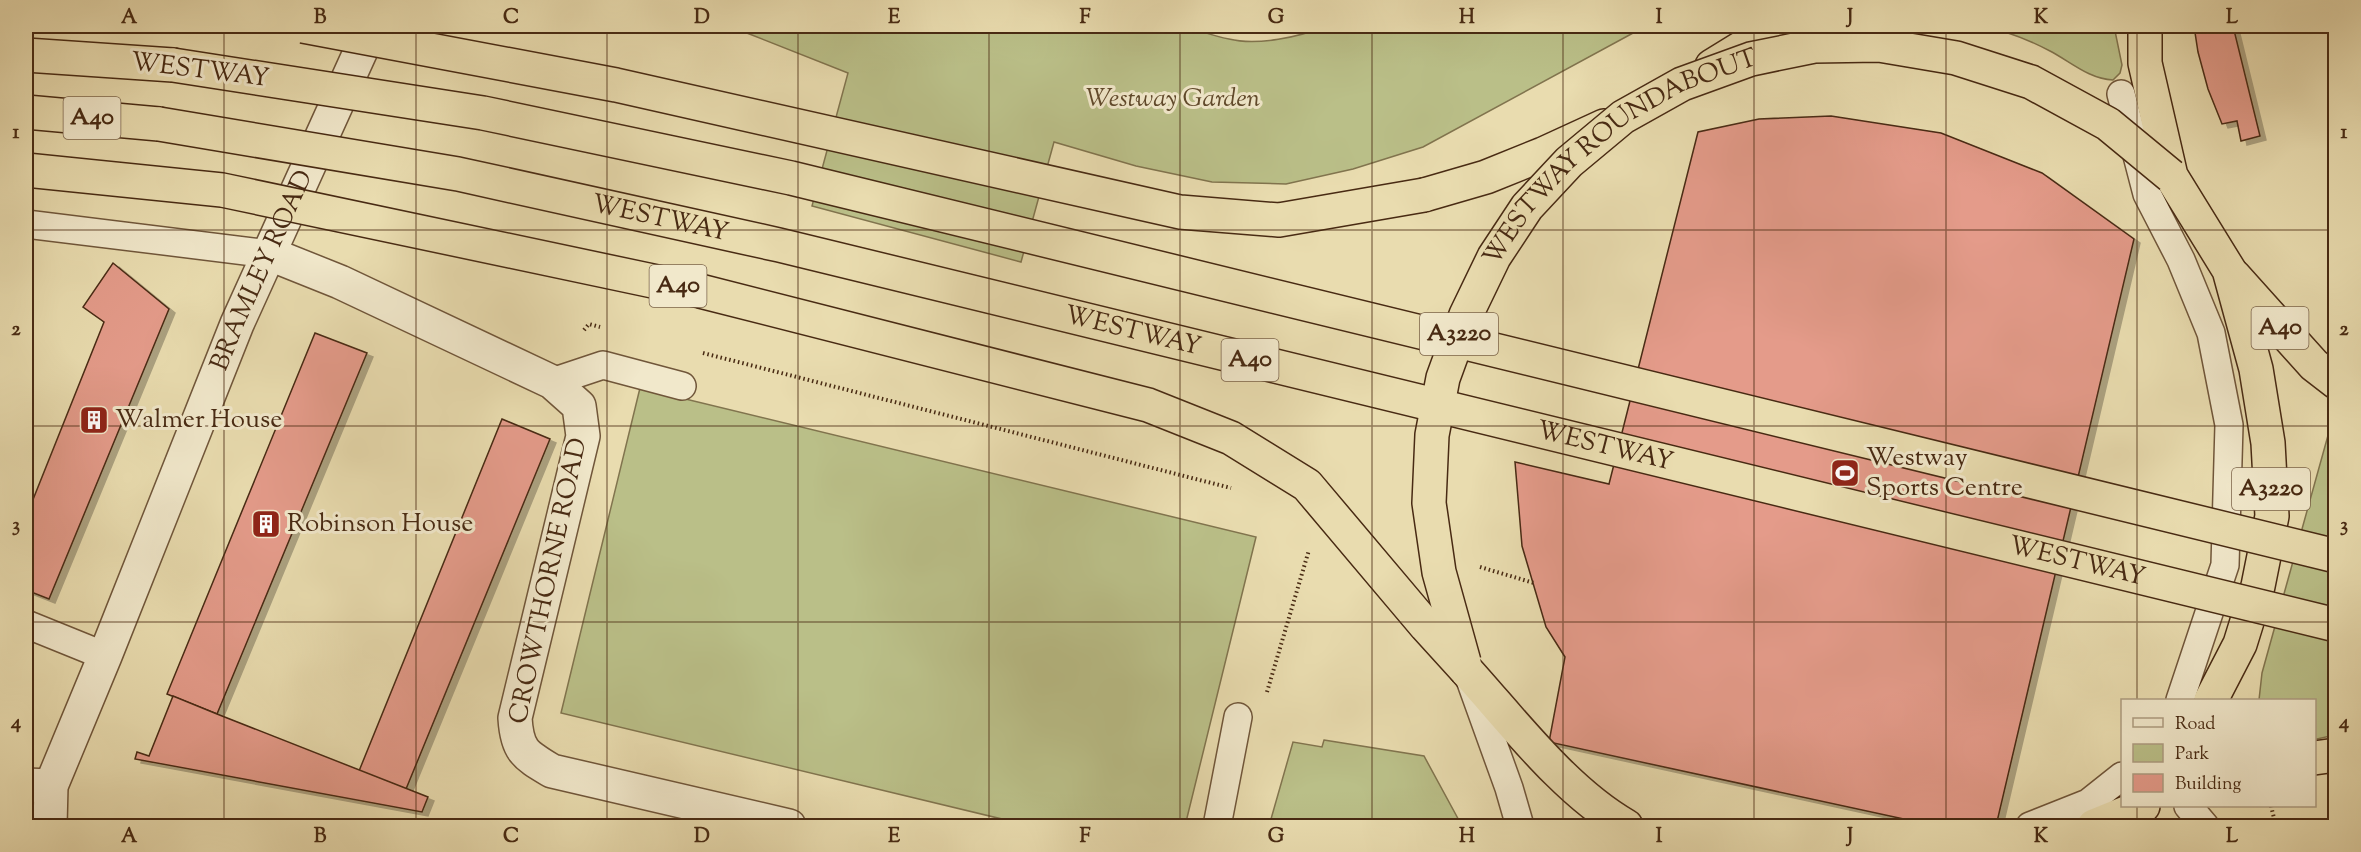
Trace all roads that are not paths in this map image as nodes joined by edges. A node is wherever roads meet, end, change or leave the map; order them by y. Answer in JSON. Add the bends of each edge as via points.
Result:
{"nodes":[{"id":1,"x":303,"y":26,"type":"edge"},
{"id":2,"x":372,"y":26,"type":"edge"},
{"id":3,"x":1777,"y":26,"type":"edge"},
{"id":4,"x":2145,"y":26,"type":"edge"},
{"id":5,"x":26,"y":55,"type":"edge"},
{"id":6,"x":1682,"y":84,"type":"junction"},
{"id":7,"x":2121,"y":94,"type":"dead end"},
{"id":8,"x":26,"y":112,"type":"edge"},
{"id":9,"x":1623,"y":117,"type":"junction"},
{"id":10,"x":26,"y":170,"type":"edge"},
{"id":11,"x":2171,"y":176,"type":"junction"},
{"id":12,"x":26,"y":224,"type":"edge"},
{"id":13,"x":270,"y":254,"type":"junction"},
{"id":14,"x":2229,"y":270,"type":"junction"},
{"id":15,"x":552,"y":381,"type":"junction"},
{"id":16,"x":2336,"y":382,"type":"edge"},
{"id":17,"x":682,"y":386,"type":"dead end"},
{"id":18,"x":2336,"y":555,"type":"edge"},
{"id":19,"x":26,"y":624,"type":"edge"},
{"id":20,"x":2336,"y":625,"type":"edge"},
{"id":21,"x":105,"y":656,"type":"junction"},
{"id":22,"x":1466,"y":670,"type":"junction"},
{"id":23,"x":2180,"y":699,"type":"edge"},
{"id":24,"x":2212,"y":699,"type":"edge"},
{"id":25,"x":1238,"y":717,"type":"dead end"},
{"id":26,"x":2336,"y":755,"type":"edge"},
{"id":27,"x":2316,"y":758,"type":"edge"},
{"id":28,"x":2121,"y":777,"type":"edge"},
{"id":29,"x":38,"y":785,"type":"edge"},
{"id":30,"x":2121,"y":801,"type":"edge"},
{"id":31,"x":2141,"y":807,"type":"edge"},
{"id":32,"x":2189,"y":807,"type":"edge"},
{"id":33,"x":50,"y":826,"type":"edge"},
{"id":34,"x":789,"y":826,"type":"edge"},
{"id":35,"x":1217,"y":826,"type":"edge"},
{"id":36,"x":1520,"y":826,"type":"edge"},
{"id":37,"x":1626,"y":826,"type":"edge"},
{"id":38,"x":2030,"y":826,"type":"edge"},
{"id":39,"x":2084,"y":826,"type":"edge"},
{"id":40,"x":2094,"y":826,"type":"edge"},
{"id":41,"x":2205,"y":826,"type":"edge"}],
"edges":[{"from":1,"to":9,"type":"highway","bridge":true,"via":[[616,85],[1180,212],[1279,220],[1424,195],[1486,177]]},
{"from":2,"to":13,"type":"street","name":"BRAMLEY ROAD"},
{"from":3,"to":6,"type":"highway","number":"A3220","bridge":true},
{"from":4,"to":11,"type":"highway","number":"A3220","via":[[2145,63]]},
{"from":5,"to":18,"type":"highway","name":"WESTWAY","number":"A40","bridge":true,"via":[[173,65],[483,113],[791,178]]},
{"from":6,"to":9,"type":"highway","name":"WESTWAY ROUNDABOUT","number":"A3220","bridge":true},
{"from":6,"to":11,"type":"highway","name":"WESTWAY ROUNDABOUT","number":"A3220","bridge":true,"via":[[1751,59],[1814,46],[1880,45],[1956,58],[2031,82],[2108,124]]},
{"from":7,"to":23,"type":"lane","via":[[2147,194],[2181,260],[2211,333],[2229,424],[2225,565]]},
{"from":8,"to":20,"type":"highway","name":"WESTWAY","number":"A40","bridge":true,"via":[[159,124],[458,174],[722,232]]},
{"from":9,"to":22,"type":"highway","name":"WESTWAY ROUNDABOUT","number":"A3220","bridge":true,"via":[[1569,162],[1527,207],[1494,257],[1466,315],[1443,378],[1432,435],[1429,503],[1439,572]]},
{"from":10,"to":22,"type":"highway","number":"A40","bridge":true,"via":[[222,190],[595,268],[1148,405],[1231,438],[1307,485]]},
{"from":11,"to":14,"type":"highway","name":"WESTWAY ROUNDABOUT","number":"A3220"},
{"from":12,"to":13,"type":"lane"},
{"from":13,"to":15,"type":"street","name":"CROWTHORNE ROAD","via":[[340,282]]},
{"from":13,"to":21,"type":"street","name":"BRAMLEY ROAD","via":[[237,324]]},
{"from":14,"to":16,"type":"highway","number":"A40","via":[[2314,365]]},
{"from":14,"to":24,"type":"highway","name":"WESTWAY ROUNDABOUT","number":"A3220","bridge":true,"via":[[2256,369],[2268,443],[2272,516],[2258,586],[2240,644]]},
{"from":15,"to":17,"type":"lane","via":[[603,365]]},
{"from":15,"to":34,"type":"street","name":"CROWTHORNE ROAD","via":[[579,406],[583,436],[515,718],[517,740],[530,758],[552,771]]},
{"from":19,"to":21,"type":"lane"},
{"from":21,"to":29,"type":"street","name":"BRAMLEY ROAD"},
{"from":22,"to":36,"type":"lane"},
{"from":22,"to":37,"type":"highway","name":"WESTWAY ROUNDABOUT","number":"A3220","via":[[1547,760],[1605,814]]},
{"from":25,"to":35,"type":"lane"},
{"from":26,"to":27,"type":"highway"},
{"from":28,"to":38,"type":"lane","via":[[2088,803]]},
{"from":29,"to":33,"type":"street"},
{"from":30,"to":39,"type":"highway"},
{"from":31,"to":40,"type":"highway"},
{"from":32,"to":41,"type":"lane"}]}
